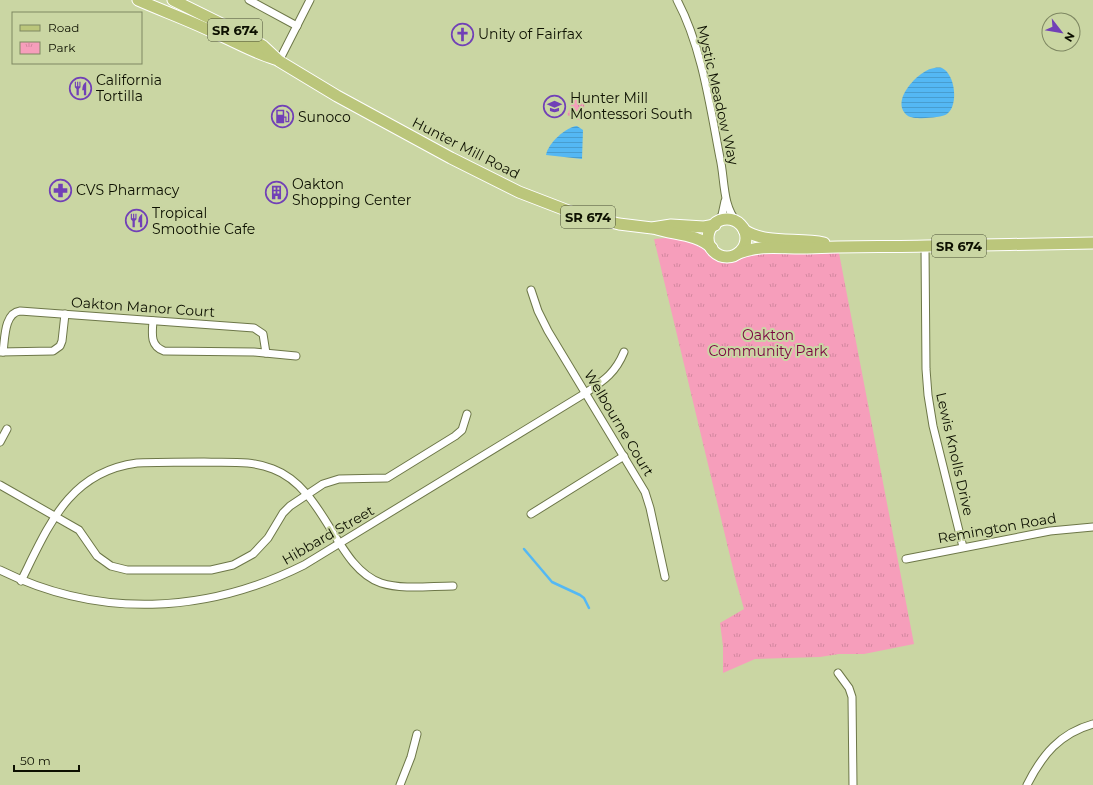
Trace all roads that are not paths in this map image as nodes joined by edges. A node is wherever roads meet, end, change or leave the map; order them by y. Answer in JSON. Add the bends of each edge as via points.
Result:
{"nodes":[{"id":1,"x":138,"y":0,"type":"edge"},
{"id":2,"x":173,"y":0,"type":"edge"},
{"id":3,"x":249,"y":0,"type":"edge"},
{"id":4,"x":310,"y":0,"type":"edge"},
{"id":5,"x":677,"y":0,"type":"edge"},
{"id":6,"x":297,"y":26,"type":"junction"},
{"id":7,"x":279,"y":61,"type":"junction"},
{"id":8,"x":726,"y":199,"type":"junction"},
{"id":9,"x":716,"y":224,"type":"junction"},
{"id":10,"x":740,"y":226,"type":"junction"},
{"id":11,"x":652,"y":228,"type":"junction"},
{"id":12,"x":1093,"y":243,"type":"edge"},
{"id":13,"x":838,"y":246,"type":"junction"},
{"id":14,"x":925,"y":246,"type":"junction"},
{"id":15,"x":712,"y":248,"type":"junction"},
{"id":16,"x":739,"y":252,"type":"junction"},
{"id":17,"x":532,"y":290,"type":"dead end"},
{"id":18,"x":65,"y":314,"type":"junction"},
{"id":19,"x":153,"y":321,"type":"junction"},
{"id":20,"x":1,"y":352,"type":"edge"},
{"id":21,"x":624,"y":352,"type":"dead end"},
{"id":22,"x":266,"y":353,"type":"junction"},
{"id":23,"x":296,"y":356,"type":"dead end"},
{"id":24,"x":584,"y":394,"type":"junction"},
{"id":25,"x":467,"y":414,"type":"dead end"},
{"id":26,"x":7,"y":429,"type":"dead end"},
{"id":27,"x":0,"y":442,"type":"edge"},
{"id":28,"x":624,"y":456,"type":"junction"},
{"id":29,"x":0,"y":485,"type":"edge"},
{"id":30,"x":307,"y":495,"type":"junction"},
{"id":31,"x":531,"y":514,"type":"dead end"},
{"id":32,"x":55,"y":516,"type":"junction"},
{"id":33,"x":1093,"y":527,"type":"edge"},
{"id":34,"x":341,"y":543,"type":"junction"},
{"id":35,"x":963,"y":547,"type":"junction"},
{"id":36,"x":906,"y":559,"type":"dead end"},
{"id":37,"x":0,"y":570,"type":"edge"},
{"id":38,"x":665,"y":578,"type":"dead end"},
{"id":39,"x":21,"y":580,"type":"junction"},
{"id":40,"x":453,"y":586,"type":"dead end"},
{"id":41,"x":838,"y":673,"type":"dead end"},
{"id":42,"x":1093,"y":724,"type":"edge"},
{"id":43,"x":417,"y":734,"type":"dead end"},
{"id":44,"x":400,"y":785,"type":"edge"},
{"id":45,"x":853,"y":785,"type":"edge"},
{"id":46,"x":1027,"y":785,"type":"edge"}],
"edges":[{"from":1,"to":7,"type":"main road","name":"Hunter Mill Road","number":"SR 674"},
{"from":2,"to":7,"type":"main road","name":"Hunter Mill Road","number":"SR 674","via":[[250,38]]},
{"from":3,"to":6,"type":"street"},
{"from":4,"to":6,"type":"street"},
{"from":5,"to":8,"type":"street","name":"Mystic Meadow Way","via":[[697,51],[721,159]]},
{"from":6,"to":7,"type":"street"},
{"from":7,"to":11,"type":"main road","name":"Hunter Mill Road","number":"SR 674","via":[[340,98],[516,191],[596,219]]},
{"from":8,"to":9,"type":"street","name":"Mystic Meadow Way","via":[[722,215]]},
{"from":8,"to":10,"type":"street","name":"Mystic Meadow Way","via":[[730,212]]},
{"from":9,"to":10,"type":"main road","name":"Hunter Mill Road","number":"SR 674","via":[[726,220]]},
{"from":9,"to":11,"type":"main road","name":"Hunter Mill Road","number":"SR 674","via":[[704,227],[671,225]]},
{"from":9,"to":15,"type":"main road","via":[[709,236]]},
{"from":10,"to":13,"type":"main road","name":"Hunter Mill Road","number":"SR 674","via":[[760,238],[811,240]]},
{"from":10,"to":16,"type":"main road","via":[[746,242]]},
{"from":11,"to":15,"type":"main road","name":"Hunter Mill Road","number":"SR 674","via":[[694,237]]},
{"from":12,"to":14,"type":"main road","name":"Hunter Mill Road","number":"SR 674"},
{"from":13,"to":14,"type":"main road","name":"Hunter Mill Road","number":"SR 674"},
{"from":13,"to":16,"type":"main road","name":"Hunter Mill Road","number":"SR 674","via":[[761,247]]},
{"from":14,"to":35,"type":"street","name":"Lewis Knolls Drive","via":[[928,395],[933,426]]},
{"from":15,"to":16,"type":"main road","name":"Hunter Mill Road","number":"SR 674","via":[[724,257]]},
{"from":17,"to":24,"type":"street","name":"Welbourne Court","via":[[542,320]]},
{"from":18,"to":19,"type":"street","name":"Oakton Manor Court"},
{"from":18,"to":20,"type":"street","via":[[62,341],[57,349],[50,352]]},
{"from":18,"to":20,"type":"street","name":"Oakton Manor Court","via":[[32,311],[13,313],[8,320]]},
{"from":19,"to":22,"type":"street","name":"Oakton Manor Court","via":[[254,328],[263,334]]},
{"from":19,"to":22,"type":"street","via":[[153,342],[164,351]]},
{"from":21,"to":24,"type":"street","name":"Hibbard Street","via":[[619,365],[610,376]]},
{"from":22,"to":23,"type":"street"},
{"from":24,"to":28,"type":"street","name":"Welbourne Court"},
{"from":24,"to":34,"type":"street","name":"Hibbard Street"},
{"from":25,"to":30,"type":"street","via":[[462,430],[456,436],[387,478],[333,480]]},
{"from":26,"to":27,"type":"street"},
{"from":28,"to":31,"type":"street"},
{"from":28,"to":38,"type":"street","name":"Welbourne Court","via":[[639,480],[650,508]]},
{"from":29,"to":32,"type":"street"},
{"from":30,"to":32,"type":"street","via":[[290,478],[274,469],[257,464],[137,463],[112,468],[88,480],[70,496]]},
{"from":30,"to":32,"type":"street","via":[[283,513],[268,538],[253,554],[233,565],[211,570],[119,569],[104,562],[78,530]]},
{"from":30,"to":34,"type":"street"},
{"from":32,"to":39,"type":"street"},
{"from":33,"to":35,"type":"street","name":"Remington Road","via":[[1050,531]]},
{"from":34,"to":39,"type":"street","name":"Hibbard Street","via":[[266,583],[224,596],[180,603],[135,604],[90,600],[58,594]]},
{"from":34,"to":40,"type":"street","via":[[360,570],[379,582],[397,586]]},
{"from":35,"to":36,"type":"street","name":"Remington Road"},
{"from":37,"to":39,"type":"street","name":"Hibbard Street"},
{"from":41,"to":45,"type":"street","via":[[852,697]]},
{"from":42,"to":46,"type":"street","via":[[1072,732],[1050,749]]},
{"from":43,"to":44,"type":"street"}]}
